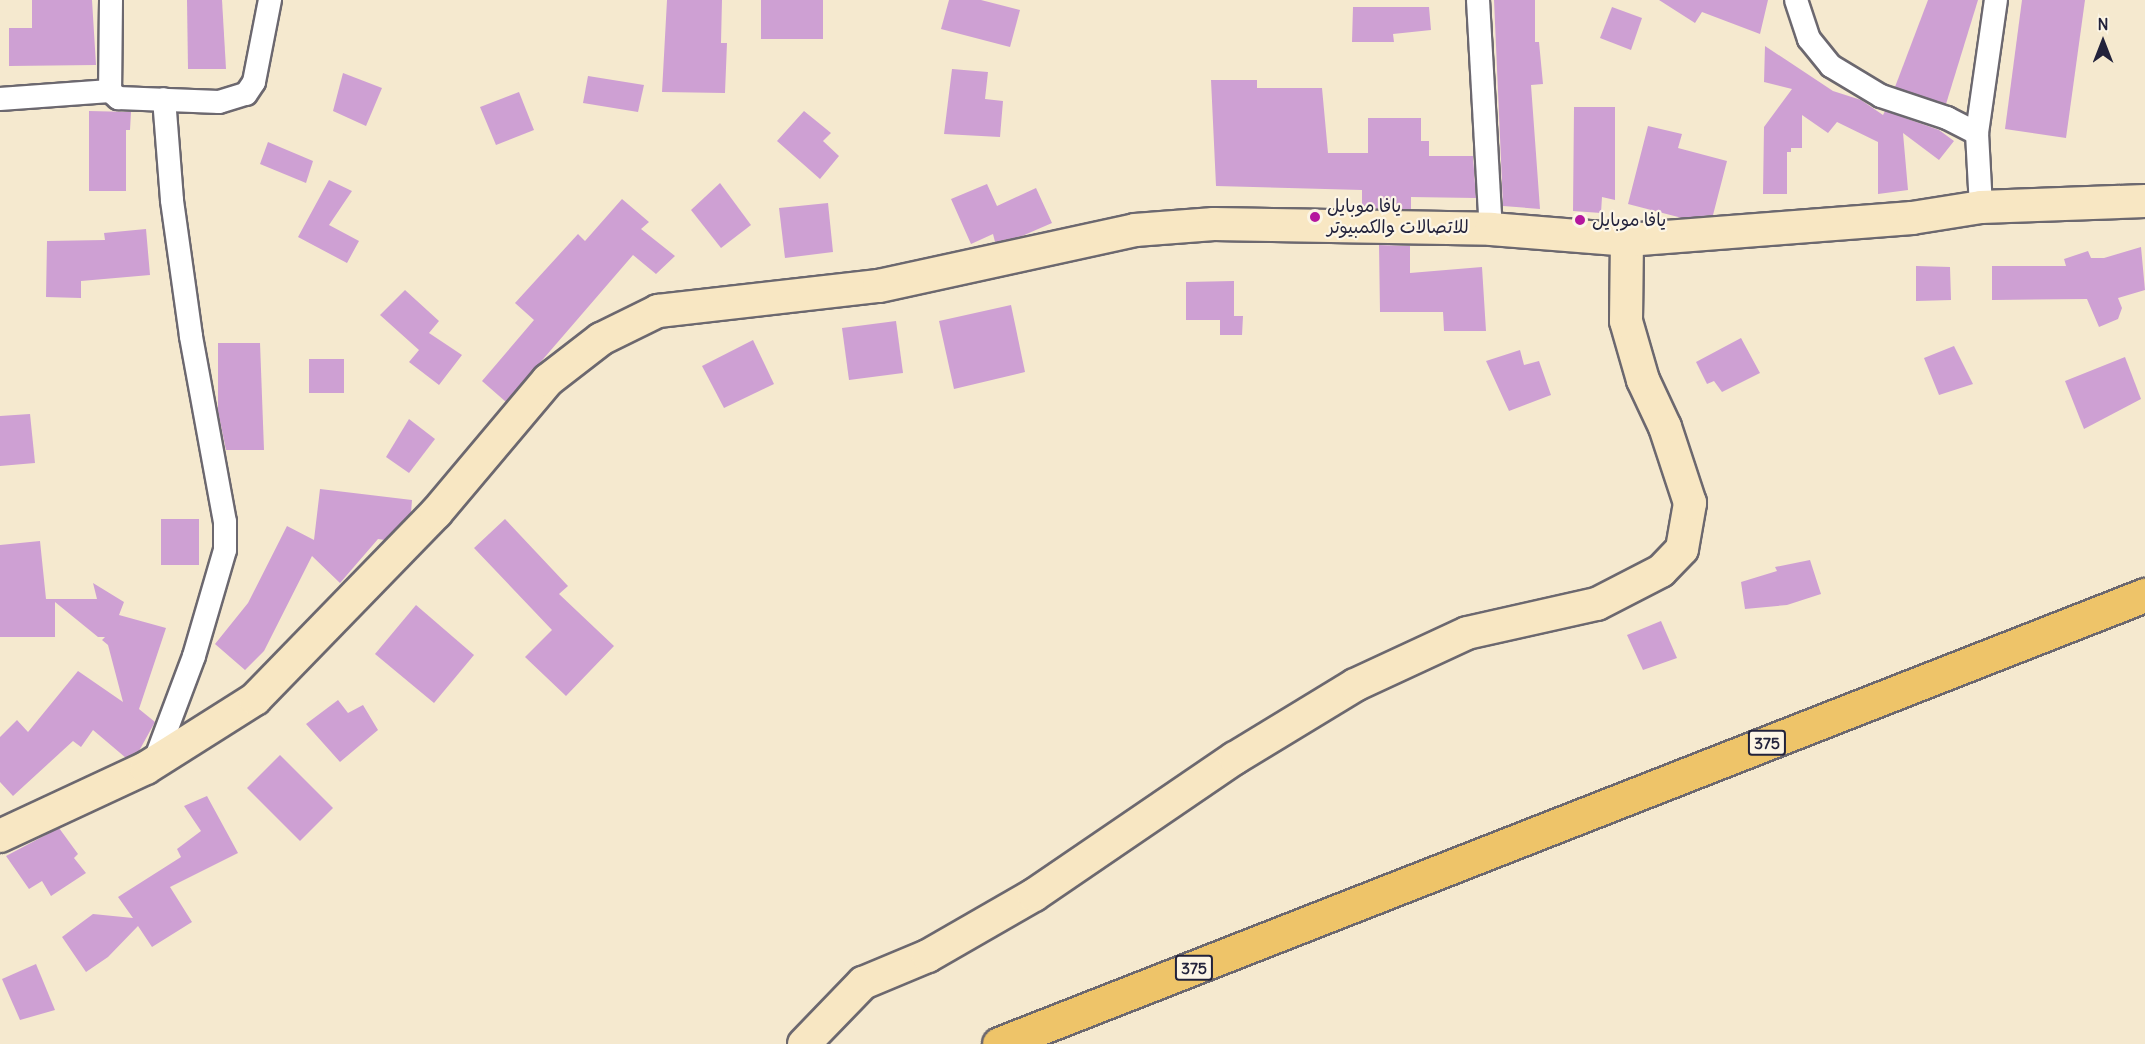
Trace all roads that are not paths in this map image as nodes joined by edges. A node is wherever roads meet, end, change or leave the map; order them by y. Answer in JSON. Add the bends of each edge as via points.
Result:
{"nodes":[{"id":1,"x":111,"y":0,"type":"edge"},
{"id":2,"x":270,"y":0,"type":"edge"},
{"id":3,"x":1478,"y":0,"type":"edge"},
{"id":4,"x":1796,"y":0,"type":"edge"},
{"id":5,"x":1996,"y":0,"type":"edge"},
{"id":6,"x":110,"y":90,"type":"junction"},
{"id":7,"x":0,"y":99,"type":"edge"},
{"id":8,"x":164,"y":99,"type":"junction"},
{"id":9,"x":1977,"y":133,"type":"junction"},
{"id":10,"x":2145,"y":201,"type":"edge"},
{"id":11,"x":1982,"y":207,"type":"junction"},
{"id":12,"x":1491,"y":229,"type":"junction"},
{"id":13,"x":1627,"y":240,"type":"junction"},
{"id":14,"x":2145,"y":594,"type":"edge"},
{"id":15,"x":155,"y":760,"type":"junction"},
{"id":16,"x":0,"y":837,"type":"edge"},
{"id":17,"x":804,"y":1044,"type":"edge"},
{"id":18,"x":999,"y":1044,"type":"edge"}],
"edges":[{"from":1,"to":6,"type":"street"},
{"from":2,"to":8,"type":"street","via":[[254,82],[246,94],[219,102]]},
{"from":3,"to":12,"type":"street"},
{"from":4,"to":9,"type":"street","via":[[1809,39],[1831,66],[1881,96],[1947,118]]},
{"from":5,"to":9,"type":"street"},
{"from":6,"to":7,"type":"street"},
{"from":6,"to":8,"type":"street","via":[[118,98]]},
{"from":8,"to":15,"type":"street","via":[[172,200],[191,336],[225,522],[225,550],[194,656]]},
{"from":9,"to":11,"type":"street"},
{"from":10,"to":11,"type":"main road"},
{"from":11,"to":13,"type":"main road","via":[[1912,218]]},
{"from":12,"to":13,"type":"main road"},
{"from":12,"to":15,"type":"main road","via":[[1214,224],[1135,230],[879,286],[658,311],[601,339],[548,380],[436,513],[255,699]]},
{"from":13,"to":17,"type":"main road","via":[[1626,321],[1643,380],[1665,427],[1690,502],[1682,549],[1661,571],[1597,604],[1467,633],[1355,685],[1235,758],[1034,895],[928,956],[863,983]]},
{"from":14,"to":18,"type":"main road","number":"375"},
{"from":15,"to":16,"type":"main road"}]}
